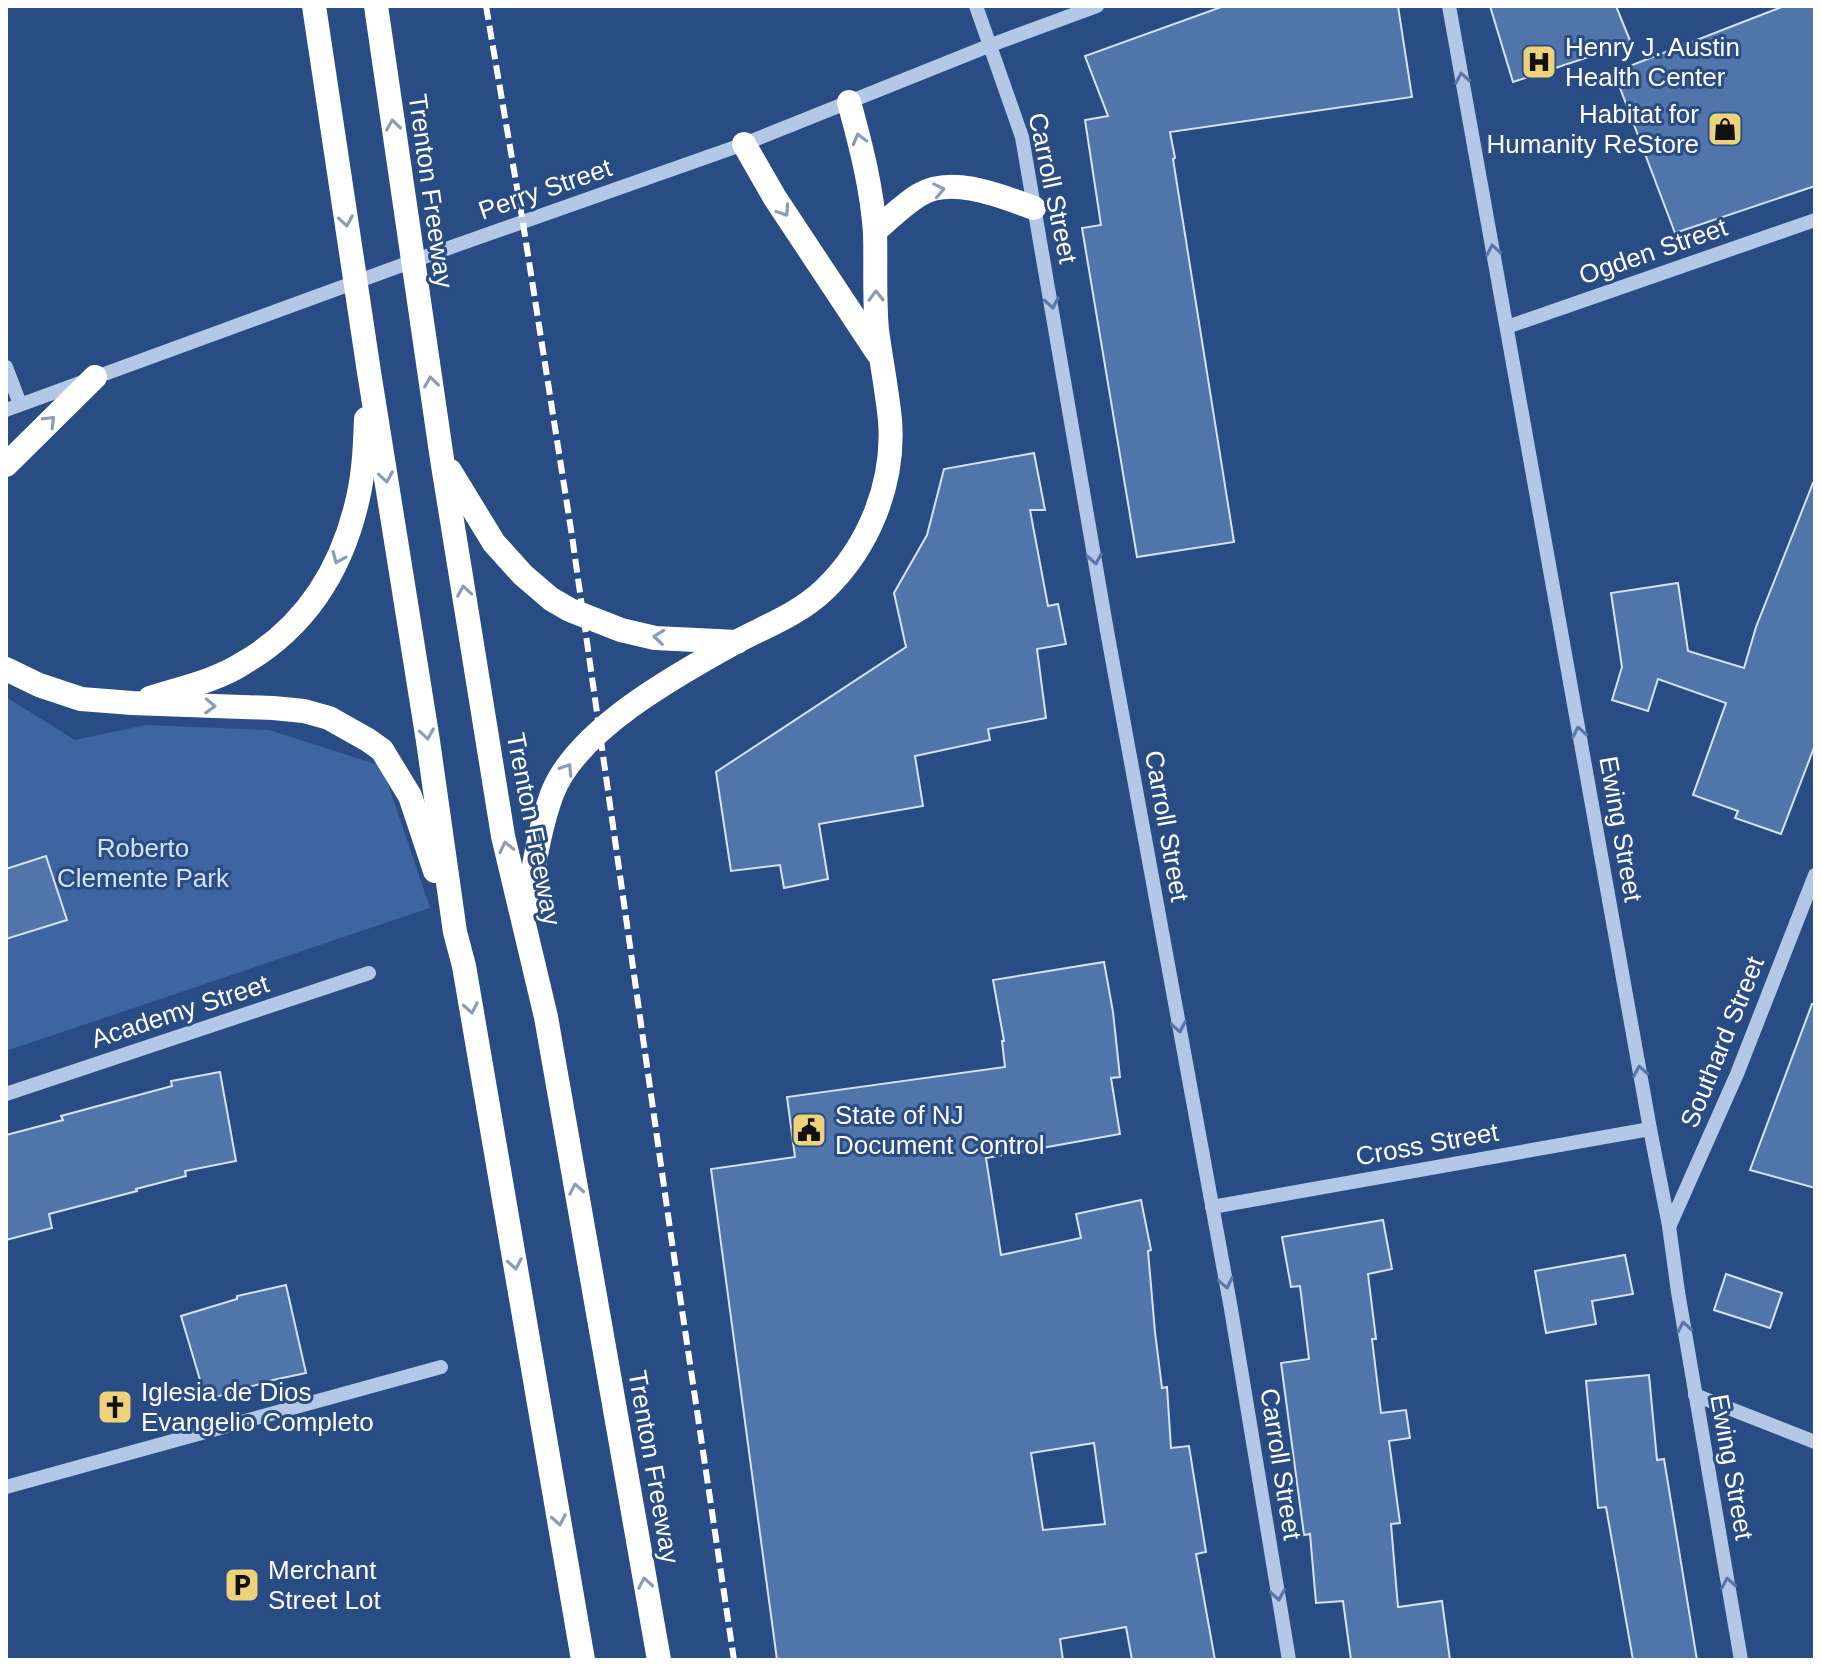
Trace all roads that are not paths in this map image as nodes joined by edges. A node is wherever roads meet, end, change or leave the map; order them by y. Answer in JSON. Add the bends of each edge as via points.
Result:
{"nodes":[{"id":1,"x":314,"y":6,"type":"edge"},
{"id":2,"x":376,"y":6,"type":"edge"},
{"id":3,"x":976,"y":6,"type":"edge"},
{"id":4,"x":1097,"y":6,"type":"edge"},
{"id":5,"x":1449,"y":6,"type":"edge"},
{"id":6,"x":991,"y":45,"type":"junction"},
{"id":7,"x":849,"y":102,"type":"junction"},
{"id":8,"x":744,"y":144,"type":"junction"},
{"id":9,"x":1034,"y":208,"type":"junction"},
{"id":10,"x":1815,"y":220,"type":"edge"},
{"id":11,"x":875,"y":231,"type":"junction"},
{"id":12,"x":1507,"y":327,"type":"junction"},
{"id":13,"x":882,"y":361,"type":"junction"},
{"id":14,"x":6,"y":367,"type":"edge"},
{"id":15,"x":369,"y":372,"type":"junction"},
{"id":16,"x":95,"y":377,"type":"junction"},
{"id":17,"x":13,"y":407,"type":"edge"},
{"id":18,"x":442,"y":459,"type":"junction"},
{"id":19,"x":6,"y":465,"type":"edge"},
{"id":20,"x":737,"y":642,"type":"junction"},
{"id":21,"x":6,"y":655,"type":"edge"},
{"id":22,"x":6,"y":669,"type":"edge"},
{"id":23,"x":39,"y":685,"type":"junction"},
{"id":24,"x":132,"y":703,"type":"junction"},
{"id":25,"x":1815,"y":875,"type":"edge"},
{"id":26,"x":524,"y":923,"type":"junction"},
{"id":27,"x":455,"y":932,"type":"junction"},
{"id":28,"x":369,"y":973,"type":"dead end"},
{"id":29,"x":6,"y":1094,"type":"edge"},
{"id":30,"x":1650,"y":1129,"type":"junction"},
{"id":31,"x":1212,"y":1207,"type":"junction"},
{"id":32,"x":1669,"y":1226,"type":"junction"},
{"id":33,"x":441,"y":1367,"type":"dead end"},
{"id":34,"x":1695,"y":1395,"type":"junction"},
{"id":35,"x":1815,"y":1442,"type":"edge"},
{"id":36,"x":6,"y":1487,"type":"edge"},
{"id":37,"x":583,"y":1660,"type":"edge"},
{"id":38,"x":659,"y":1660,"type":"edge"},
{"id":39,"x":1289,"y":1660,"type":"edge"},
{"id":40,"x":1741,"y":1660,"type":"edge"}],
"edges":[{"from":1,"to":15,"type":"highway","one_way":true},
{"from":18,"to":2,"type":"highway","name":"Trenton Freeway","one_way":true},
{"from":3,"to":6,"type":"street","name":"Carroll Street"},
{"from":4,"to":6,"type":"street","name":"Perry Street"},
{"from":12,"to":5,"type":"street","name":"Ewing Street","one_way":true},
{"from":6,"to":7,"type":"street","name":"Perry Street"},
{"from":6,"to":9,"type":"street","name":"Carroll Street","via":[[1022,137]]},
{"from":7,"to":8,"type":"street","name":"Perry Street"},
{"from":11,"to":7,"type":"highway","one_way":true,"via":[[869,176]]},
{"from":8,"to":13,"type":"highway","one_way":true},
{"from":8,"to":16,"type":"street","name":"Perry Street"},
{"from":11,"to":9,"type":"highway","one_way":true,"via":[[920,194],[940,188],[995,194]]},
{"from":9,"to":31,"type":"street","name":"Carroll Street","one_way":true},
{"from":10,"to":12,"type":"street","name":"Ogden Street"},
{"from":13,"to":11,"type":"highway","one_way":true},
{"from":30,"to":12,"type":"street","name":"Ewing Street","one_way":true},
{"from":13,"to":20,"type":"highway","via":[[890,458],[868,532],[849,562],[804,607]]},
{"from":14,"to":17,"type":"street"},
{"from":15,"to":24,"type":"highway","one_way":true,"via":[[358,498],[347,537],[317,598],[276,641],[241,665]]},
{"from":15,"to":27,"type":"highway","one_way":true},
{"from":16,"to":17,"type":"street","name":"Perry Street"},
{"from":19,"to":16,"type":"highway","one_way":true},
{"from":20,"to":18,"type":"highway","one_way":true,"via":[[655,638],[621,630],[551,599],[494,543]]},
{"from":26,"to":18,"type":"highway","name":"Trenton Freeway","one_way":true,"via":[[503,836]]},
{"from":26,"to":20,"type":"highway","one_way":true,"via":[[553,792],[572,761],[650,692]]},
{"from":21,"to":23,"type":"highway"},
{"from":22,"to":23,"type":"highway"},
{"from":23,"to":24,"type":"highway","via":[[81,699]]},
{"from":24,"to":27,"type":"highway","one_way":true,"via":[[304,711],[368,740],[382,750],[410,796]]},
{"from":25,"to":32,"type":"street","name":"Southard Street","via":[[1737,1074]]},
{"from":38,"to":26,"type":"highway","name":"Trenton Freeway","one_way":true},
{"from":27,"to":37,"type":"highway","one_way":true},
{"from":28,"to":29,"type":"street","name":"Academy Street"},
{"from":30,"to":31,"type":"street","name":"Cross Street"},
{"from":30,"to":32,"type":"street","name":"Ewing Street"},
{"from":31,"to":39,"type":"street","name":"Carroll Street","one_way":true},
{"from":34,"to":32,"type":"street","name":"Ewing Street","one_way":true},
{"from":33,"to":36,"type":"street"},
{"from":34,"to":35,"type":"street"},
{"from":40,"to":34,"type":"street","name":"Ewing Street","one_way":true}]}
